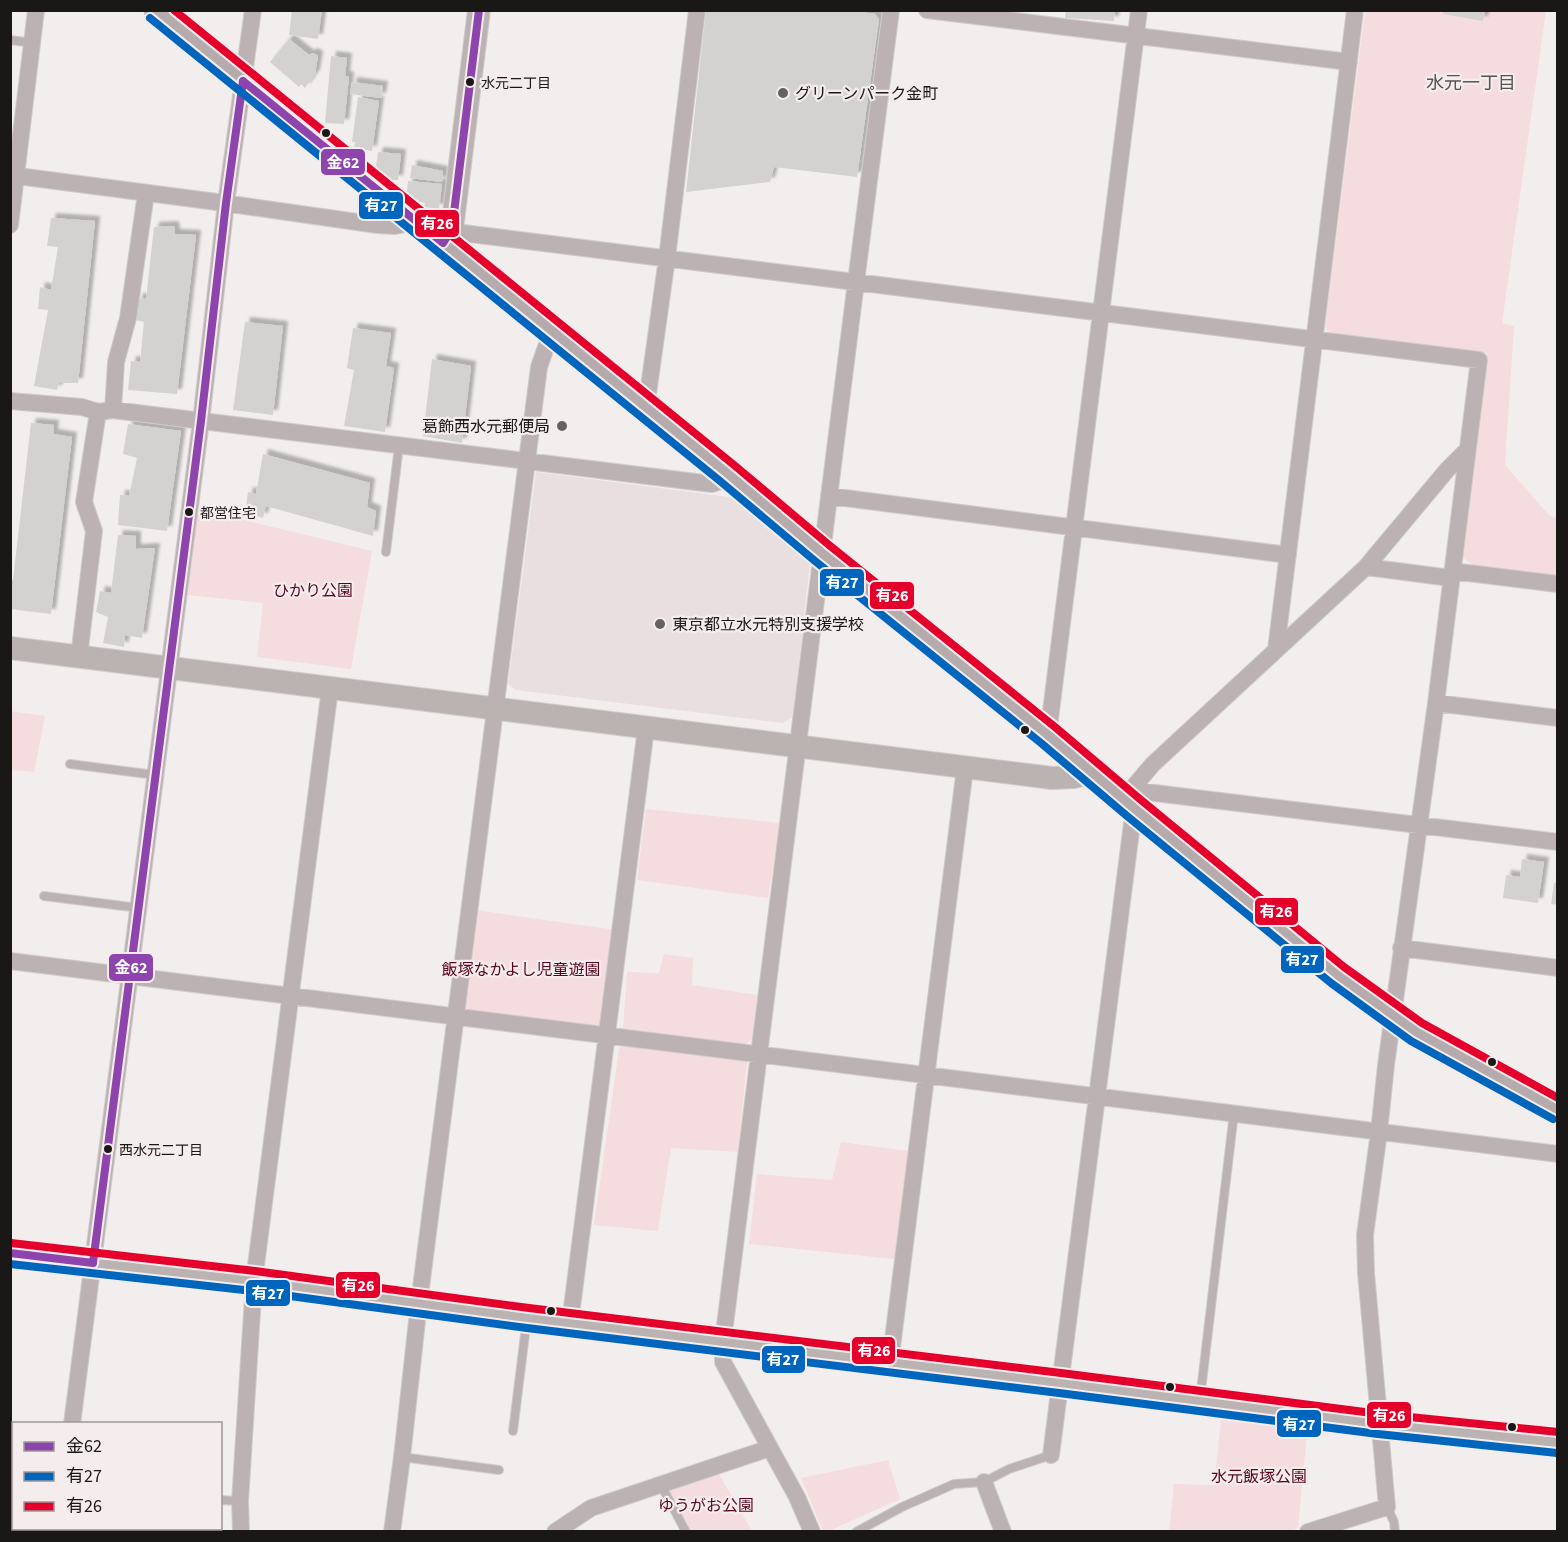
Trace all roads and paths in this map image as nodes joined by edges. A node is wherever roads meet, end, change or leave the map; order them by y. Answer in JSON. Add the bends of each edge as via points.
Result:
{"nodes":[{"id":1,"x":36,"y":10,"type":"edge"},
{"id":2,"x":157,"y":10,"type":"edge"},
{"id":3,"x":253,"y":10,"type":"edge"},
{"id":4,"x":478,"y":10,"type":"edge"},
{"id":5,"x":697,"y":10,"type":"edge"},
{"id":6,"x":891,"y":10,"type":"edge"},
{"id":7,"x":927,"y":10,"type":"edge"},
{"id":8,"x":1139,"y":10,"type":"edge"},
{"id":9,"x":1356,"y":10,"type":"edge"},
{"id":10,"x":1136,"y":37,"type":"junction"},
{"id":11,"x":10,"y":40,"type":"edge"},
{"id":12,"x":33,"y":43,"type":"junction"},
{"id":13,"x":1349,"y":62,"type":"junction"},
{"id":14,"x":243,"y":81,"type":"junction"},
{"id":15,"x":13,"y":176,"type":"edge"},
{"id":16,"x":146,"y":193,"type":"junction"},
{"id":17,"x":226,"y":203,"type":"junction"},
{"id":18,"x":417,"y":222,"type":"junction"},
{"id":19,"x":10,"y":225,"type":"edge"},
{"id":20,"x":447,"y":236,"type":"junction"},
{"id":21,"x":667,"y":258,"type":"junction"},
{"id":22,"x":856,"y":282,"type":"junction"},
{"id":23,"x":1101,"y":314,"type":"junction"},
{"id":24,"x":555,"y":334,"type":"junction"},
{"id":25,"x":1315,"y":339,"type":"junction"},
{"id":26,"x":10,"y":401,"type":"edge"},
{"id":27,"x":646,"y":408,"type":"junction"},
{"id":28,"x":105,"y":411,"type":"junction"},
{"id":29,"x":201,"y":421,"type":"junction"},
{"id":30,"x":399,"y":446,"type":"junction"},
{"id":31,"x":1467,"y":450,"type":"junction"},
{"id":32,"x":527,"y":462,"type":"junction"},
{"id":33,"x":727,"y":473,"type":"junction"},
{"id":34,"x":829,"y":496,"type":"junction"},
{"id":35,"x":1075,"y":526,"type":"junction"},
{"id":36,"x":386,"y":552,"type":"dead end"},
{"id":37,"x":822,"y":553,"type":"junction"},
{"id":38,"x":1288,"y":555,"type":"junction"},
{"id":39,"x":1366,"y":567,"type":"junction"},
{"id":40,"x":1452,"y":574,"type":"junction"},
{"id":41,"x":1557,"y":585,"type":"edge"},
{"id":42,"x":10,"y":648,"type":"edge"},
{"id":43,"x":1276,"y":650,"type":"junction"},
{"id":44,"x":79,"y":657,"type":"junction"},
{"id":45,"x":169,"y":668,"type":"junction"},
{"id":46,"x":330,"y":688,"type":"junction"},
{"id":47,"x":1436,"y":703,"type":"junction"},
{"id":48,"x":496,"y":708,"type":"junction"},
{"id":49,"x":1557,"y":718,"type":"edge"},
{"id":50,"x":646,"y":728,"type":"junction"},
{"id":51,"x":1048,"y":735,"type":"junction"},
{"id":52,"x":799,"y":746,"type":"junction"},
{"id":53,"x":70,"y":764,"type":"dead end"},
{"id":54,"x":965,"y":768,"type":"junction"},
{"id":55,"x":1093,"y":772,"type":"junction"},
{"id":56,"x":155,"y":776,"type":"junction"},
{"id":57,"x":1129,"y":798,"type":"junction"},
{"id":58,"x":1419,"y":825,"type":"junction"},
{"id":59,"x":1557,"y":842,"type":"edge"},
{"id":60,"x":45,"y":896,"type":"dead end"},
{"id":61,"x":139,"y":908,"type":"junction"},
{"id":62,"x":1401,"y":948,"type":"junction"},
{"id":63,"x":10,"y":961,"type":"edge"},
{"id":64,"x":1557,"y":968,"type":"edge"},
{"id":65,"x":130,"y":976,"type":"junction"},
{"id":66,"x":290,"y":996,"type":"junction"},
{"id":67,"x":1393,"y":1016,"type":"junction"},
{"id":68,"x":456,"y":1017,"type":"junction"},
{"id":69,"x":606,"y":1035,"type":"junction"},
{"id":70,"x":759,"y":1054,"type":"junction"},
{"id":71,"x":926,"y":1075,"type":"junction"},
{"id":72,"x":1096,"y":1095,"type":"junction"},
{"id":73,"x":1557,"y":1110,"type":"edge"},
{"id":74,"x":1234,"y":1113,"type":"junction"},
{"id":75,"x":1379,"y":1132,"type":"junction"},
{"id":76,"x":1557,"y":1154,"type":"edge"},
{"id":77,"x":10,"y":1253,"type":"edge"},
{"id":78,"x":93,"y":1263,"type":"junction"},
{"id":79,"x":254,"y":1281,"type":"junction"},
{"id":80,"x":419,"y":1303,"type":"junction"},
{"id":81,"x":528,"y":1318,"type":"junction"},
{"id":82,"x":570,"y":1323,"type":"junction"},
{"id":83,"x":723,"y":1341,"type":"junction"},
{"id":84,"x":890,"y":1363,"type":"junction"},
{"id":85,"x":1060,"y":1383,"type":"junction"},
{"id":86,"x":1200,"y":1401,"type":"junction"},
{"id":87,"x":72,"y":1422,"type":"edge"},
{"id":88,"x":1379,"y":1424,"type":"junction"},
{"id":89,"x":513,"y":1431,"type":"dead end"},
{"id":90,"x":1557,"y":1443,"type":"edge"},
{"id":91,"x":770,"y":1448,"type":"junction"},
{"id":92,"x":1051,"y":1455,"type":"joint"},
{"id":93,"x":402,"y":1457,"type":"junction"},
{"id":94,"x":500,"y":1470,"type":"dead end"},
{"id":95,"x":984,"y":1482,"type":"junction"},
{"id":96,"x":661,"y":1485,"type":"junction"},
{"id":97,"x":222,"y":1500,"type":"edge"},
{"id":98,"x":240,"y":1501,"type":"junction"},
{"id":99,"x":1387,"y":1507,"type":"junction"},
{"id":100,"x":242,"y":1532,"type":"edge"},
{"id":101,"x":392,"y":1532,"type":"edge"},
{"id":102,"x":555,"y":1532,"type":"edge"},
{"id":103,"x":686,"y":1532,"type":"edge"},
{"id":104,"x":812,"y":1532,"type":"edge"},
{"id":105,"x":856,"y":1532,"type":"edge"},
{"id":106,"x":1003,"y":1532,"type":"edge"},
{"id":107,"x":1308,"y":1532,"type":"edge"},
{"id":108,"x":1395,"y":1532,"type":"edge"}],
"edges":[{"from":1,"to":12,"type":"street"},
{"from":2,"to":14,"type":"main road"},
{"from":3,"to":14,"type":"street"},
{"from":4,"to":20,"type":"street"},
{"from":5,"to":21,"type":"street"},
{"from":6,"to":22,"type":"street"},
{"from":7,"to":10,"type":"street"},
{"from":8,"to":10,"type":"street"},
{"from":9,"to":13,"type":"street"},
{"from":10,"to":13,"type":"street"},
{"from":10,"to":23,"type":"street"},
{"from":11,"to":12,"type":"lane"},
{"from":12,"to":15,"type":"street"},
{"from":13,"to":25,"type":"street"},
{"from":14,"to":17,"type":"street"},
{"from":14,"to":18,"type":"main road"},
{"from":15,"to":16,"type":"street"},
{"from":15,"to":19,"type":"street"},
{"from":16,"to":17,"type":"street"},
{"from":16,"to":28,"type":"street","via":[[128,318]]},
{"from":17,"to":18,"type":"street","via":[[378,225]]},
{"from":17,"to":29,"type":"street"},
{"from":18,"to":20,"type":"main road"},
{"from":20,"to":21,"type":"street","via":[[463,233]]},
{"from":20,"to":24,"type":"main road"},
{"from":21,"to":22,"type":"street"},
{"from":21,"to":27,"type":"street"},
{"from":22,"to":23,"type":"street"},
{"from":22,"to":34,"type":"street"},
{"from":23,"to":25,"type":"street"},
{"from":23,"to":35,"type":"street"},
{"from":24,"to":27,"type":"main road"},
{"from":24,"to":32,"type":"street","via":[[539,367]]},
{"from":25,"to":31,"type":"street","via":[[1479,360]]},
{"from":25,"to":38,"type":"street"},
{"from":26,"to":28,"type":"street"},
{"from":27,"to":33,"type":"main road"},
{"from":28,"to":29,"type":"street"},
{"from":28,"to":44,"type":"street","via":[[84,502],[94,531]]},
{"from":29,"to":30,"type":"street"},
{"from":29,"to":45,"type":"street"},
{"from":30,"to":32,"type":"street"},
{"from":30,"to":36,"type":"lane"},
{"from":31,"to":39,"type":"street"},
{"from":31,"to":40,"type":"street"},
{"from":32,"to":33,"type":"street","via":[[712,484]]},
{"from":32,"to":48,"type":"street"},
{"from":33,"to":37,"type":"main road"},
{"from":34,"to":35,"type":"street"},
{"from":34,"to":37,"type":"street"},
{"from":35,"to":38,"type":"street"},
{"from":35,"to":51,"type":"street"},
{"from":37,"to":51,"type":"main road"},
{"from":37,"to":52,"type":"street"},
{"from":38,"to":43,"type":"street"},
{"from":39,"to":40,"type":"street"},
{"from":39,"to":43,"type":"street"},
{"from":40,"to":41,"type":"street"},
{"from":40,"to":47,"type":"street"},
{"from":42,"to":44,"type":"street"},
{"from":43,"to":57,"type":"street","via":[[1153,764]]},
{"from":44,"to":45,"type":"street"},
{"from":45,"to":46,"type":"street"},
{"from":45,"to":56,"type":"street"},
{"from":46,"to":48,"type":"street"},
{"from":46,"to":66,"type":"street"},
{"from":47,"to":49,"type":"street"},
{"from":47,"to":58,"type":"street"},
{"from":48,"to":50,"type":"street"},
{"from":48,"to":68,"type":"street"},
{"from":50,"to":52,"type":"street"},
{"from":50,"to":69,"type":"street"},
{"from":51,"to":55,"type":"main road"},
{"from":52,"to":54,"type":"street"},
{"from":52,"to":70,"type":"street"},
{"from":53,"to":56,"type":"lane"},
{"from":54,"to":55,"type":"street","via":[[1063,779]]},
{"from":54,"to":71,"type":"street"},
{"from":55,"to":57,"type":"main road"},
{"from":56,"to":61,"type":"street"},
{"from":57,"to":58,"type":"street"},
{"from":57,"to":67,"type":"main road","via":[[1338,975]]},
{"from":57,"to":72,"type":"street"},
{"from":58,"to":59,"type":"street"},
{"from":58,"to":62,"type":"street"},
{"from":60,"to":61,"type":"lane"},
{"from":61,"to":65,"type":"street"},
{"from":62,"to":64,"type":"street"},
{"from":62,"to":67,"type":"street"},
{"from":63,"to":65,"type":"street"},
{"from":65,"to":66,"type":"street"},
{"from":65,"to":78,"type":"street"},
{"from":66,"to":68,"type":"street"},
{"from":66,"to":79,"type":"street"},
{"from":67,"to":73,"type":"main road"},
{"from":67,"to":75,"type":"street"},
{"from":68,"to":69,"type":"street"},
{"from":68,"to":80,"type":"street"},
{"from":69,"to":70,"type":"street"},
{"from":69,"to":82,"type":"street"},
{"from":70,"to":71,"type":"street"},
{"from":70,"to":83,"type":"street"},
{"from":71,"to":72,"type":"street"},
{"from":71,"to":84,"type":"street"},
{"from":72,"to":74,"type":"street"},
{"from":72,"to":85,"type":"street"},
{"from":74,"to":75,"type":"street"},
{"from":74,"to":86,"type":"lane"},
{"from":75,"to":76,"type":"street"},
{"from":75,"to":88,"type":"street","via":[[1365,1235]]},
{"from":77,"to":78,"type":"street"},
{"from":78,"to":79,"type":"street"},
{"from":78,"to":87,"type":"street"},
{"from":79,"to":80,"type":"street"},
{"from":79,"to":98,"type":"street"},
{"from":80,"to":81,"type":"street"},
{"from":80,"to":93,"type":"street"},
{"from":81,"to":82,"type":"street"},
{"from":81,"to":89,"type":"lane"},
{"from":82,"to":83,"type":"street"},
{"from":83,"to":84,"type":"street"},
{"from":83,"to":91,"type":"street","via":[[723,1362]]},
{"from":84,"to":85,"type":"street"},
{"from":85,"to":86,"type":"street"},
{"from":85,"to":92,"type":"street"},
{"from":86,"to":88,"type":"street"},
{"from":88,"to":90,"type":"street"},
{"from":88,"to":99,"type":"street"},
{"from":91,"to":96,"type":"street"},
{"from":91,"to":104,"type":"street"},
{"from":92,"to":95,"type":"lane"},
{"from":93,"to":94,"type":"lane"},
{"from":93,"to":101,"type":"street"},
{"from":95,"to":105,"type":"lane","via":[[954,1484]]},
{"from":95,"to":106,"type":"street"},
{"from":96,"to":102,"type":"street","via":[[591,1508]]},
{"from":96,"to":103,"type":"lane"},
{"from":97,"to":98,"type":"lane"},
{"from":98,"to":100,"type":"street"},
{"from":99,"to":107,"type":"street"},
{"from":99,"to":108,"type":"lane"}]}
